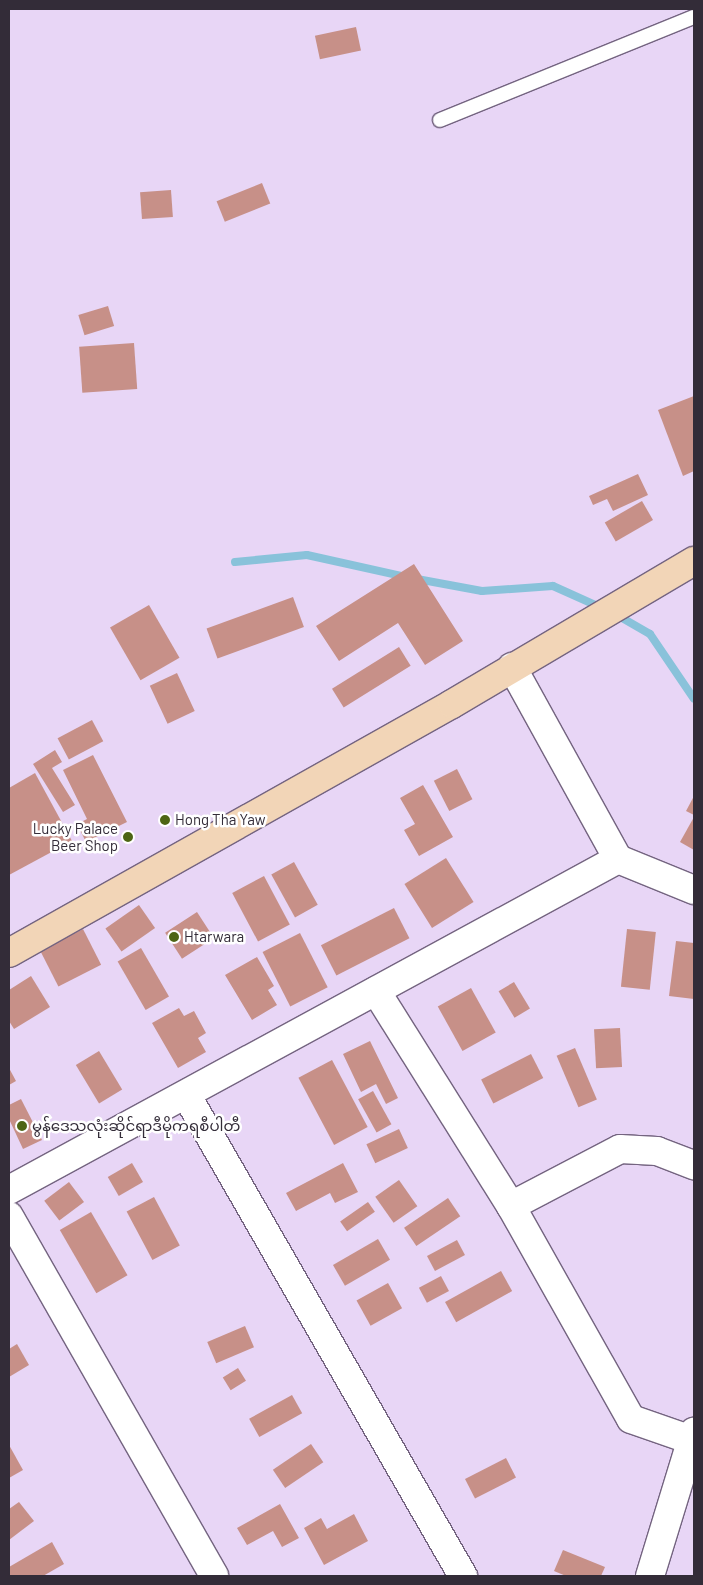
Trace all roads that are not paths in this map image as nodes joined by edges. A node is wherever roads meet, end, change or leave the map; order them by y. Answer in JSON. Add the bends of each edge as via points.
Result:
{"nodes":[{"id":1,"x":694,"y":18,"type":"edge"},
{"id":2,"x":440,"y":120,"type":"dead end"},
{"id":3,"x":694,"y":561,"type":"edge"},
{"id":4,"x":512,"y":667,"type":"junction"},
{"id":5,"x":618,"y":859,"type":"junction"},
{"id":6,"x":694,"y":890,"type":"edge"},
{"id":7,"x":9,"y":953,"type":"edge"},
{"id":8,"x":376,"y":991,"type":"junction"},
{"id":9,"x":187,"y":1096,"type":"junction"},
{"id":10,"x":694,"y":1165,"type":"edge"},
{"id":11,"x":9,"y":1190,"type":"edge"},
{"id":12,"x":511,"y":1206,"type":"junction"},
{"id":13,"x":9,"y":1216,"type":"edge"},
{"id":14,"x":693,"y":1438,"type":"edge"},
{"id":15,"x":214,"y":1576,"type":"edge"},
{"id":16,"x":463,"y":1576,"type":"edge"},
{"id":17,"x":650,"y":1576,"type":"edge"}],
"edges":[{"from":1,"to":2,"type":"lane"},
{"from":3,"to":4,"type":"main road"},
{"from":4,"to":5,"type":"street"},
{"from":4,"to":7,"type":"main road"},
{"from":5,"to":6,"type":"street"},
{"from":5,"to":8,"type":"street"},
{"from":8,"to":9,"type":"street"},
{"from":8,"to":12,"type":"street"},
{"from":9,"to":11,"type":"street"},
{"from":9,"to":16,"type":"street"},
{"from":10,"to":12,"type":"street","via":[[657,1151],[620,1149]]},
{"from":12,"to":14,"type":"street","via":[[631,1419]]},
{"from":13,"to":15,"type":"street"},
{"from":14,"to":17,"type":"street"}]}
